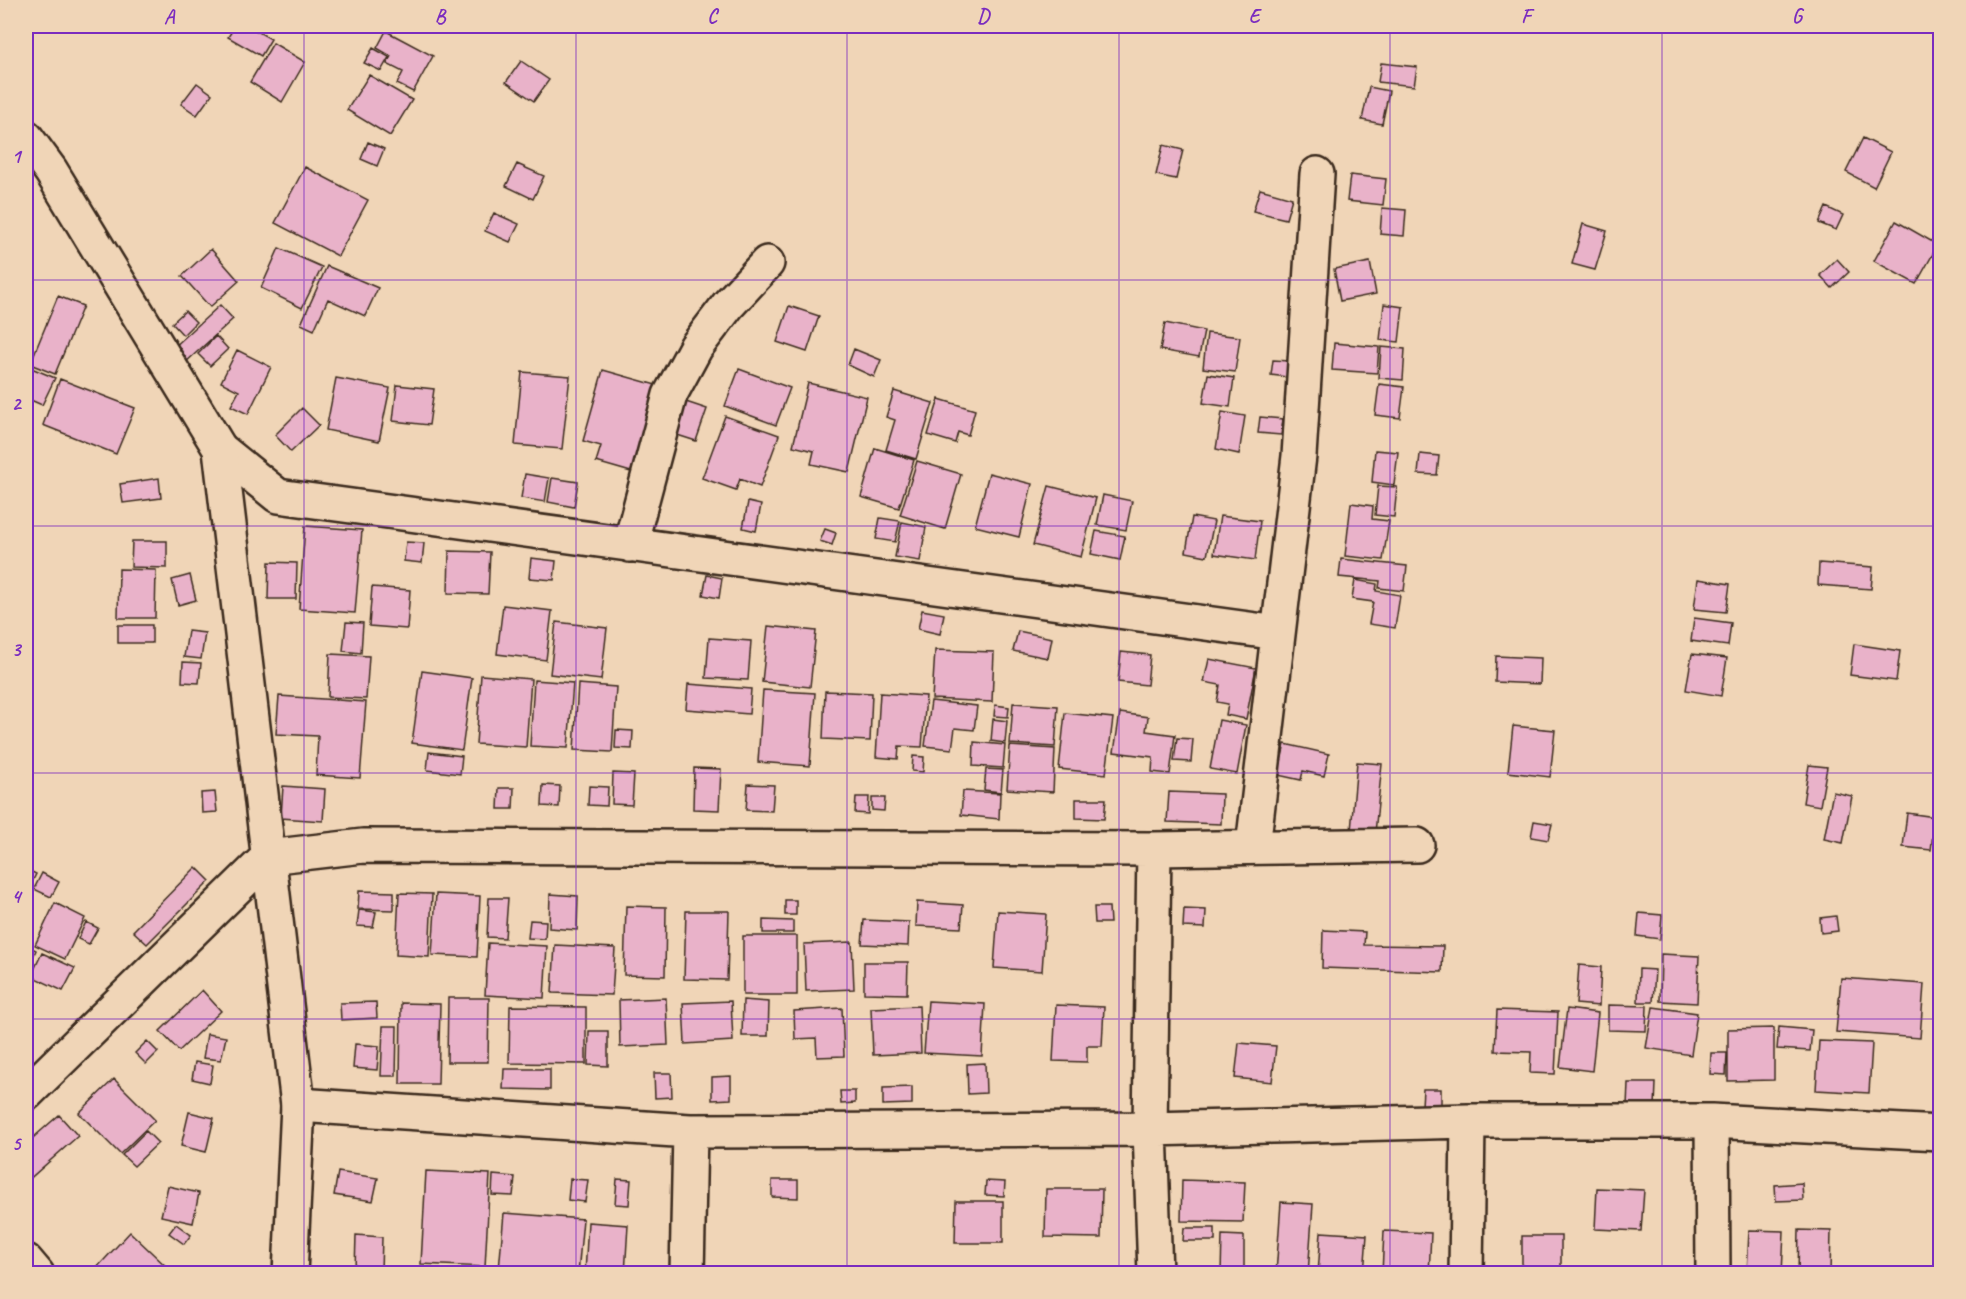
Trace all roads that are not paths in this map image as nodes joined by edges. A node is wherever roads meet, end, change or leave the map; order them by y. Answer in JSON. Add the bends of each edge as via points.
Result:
{"nodes":[{"id":1,"x":26,"y":137,"type":"edge"},
{"id":2,"x":1317,"y":174,"type":"dead end"},
{"id":3,"x":767,"y":263,"type":"dead end"},
{"id":4,"x":219,"y":449,"type":"junction"},
{"id":5,"x":630,"y":545,"type":"junction"},
{"id":6,"x":1278,"y":633,"type":"junction"},
{"id":7,"x":1417,"y":845,"type":"dead end"},
{"id":8,"x":1253,"y":847,"type":"junction"},
{"id":9,"x":1154,"y":849,"type":"junction"},
{"id":10,"x":268,"y":857,"type":"junction"},
{"id":11,"x":26,"y":1094,"type":"edge"},
{"id":12,"x":298,"y":1105,"type":"junction"},
{"id":13,"x":1468,"y":1121,"type":"junction"},
{"id":14,"x":1712,"y":1121,"type":"junction"},
{"id":15,"x":1150,"y":1129,"type":"junction"},
{"id":16,"x":690,"y":1131,"type":"junction"},
{"id":17,"x":1941,"y":1133,"type":"edge"},
{"id":18,"x":26,"y":1261,"type":"edge"},
{"id":19,"x":37,"y":1274,"type":"edge"},
{"id":20,"x":290,"y":1274,"type":"edge"},
{"id":21,"x":687,"y":1274,"type":"edge"},
{"id":22,"x":1155,"y":1274,"type":"edge"},
{"id":23,"x":1466,"y":1274,"type":"edge"},
{"id":24,"x":1713,"y":1274,"type":"edge"}],
"edges":[{"from":1,"to":4,"type":"street","via":[[51,171]]},
{"from":2,"to":6,"type":"street","via":[[1299,456]]},
{"from":3,"to":5,"type":"street","via":[[696,347],[670,395]]},
{"from":4,"to":5,"type":"street","via":[[278,496]]},
{"from":4,"to":10,"type":"street"},
{"from":5,"to":6,"type":"street"},
{"from":6,"to":8,"type":"street"},
{"from":7,"to":8,"type":"street"},
{"from":8,"to":9,"type":"street"},
{"from":9,"to":10,"type":"street","via":[[363,846]]},
{"from":9,"to":15,"type":"street"},
{"from":10,"to":11,"type":"street"},
{"from":10,"to":12,"type":"street"},
{"from":12,"to":16,"type":"street"},
{"from":12,"to":20,"type":"street"},
{"from":13,"to":14,"type":"street"},
{"from":13,"to":15,"type":"street"},
{"from":13,"to":23,"type":"street"},
{"from":14,"to":17,"type":"street"},
{"from":14,"to":24,"type":"street"},
{"from":15,"to":16,"type":"street"},
{"from":15,"to":22,"type":"street"},
{"from":16,"to":21,"type":"street"},
{"from":18,"to":19,"type":"street"}]}
